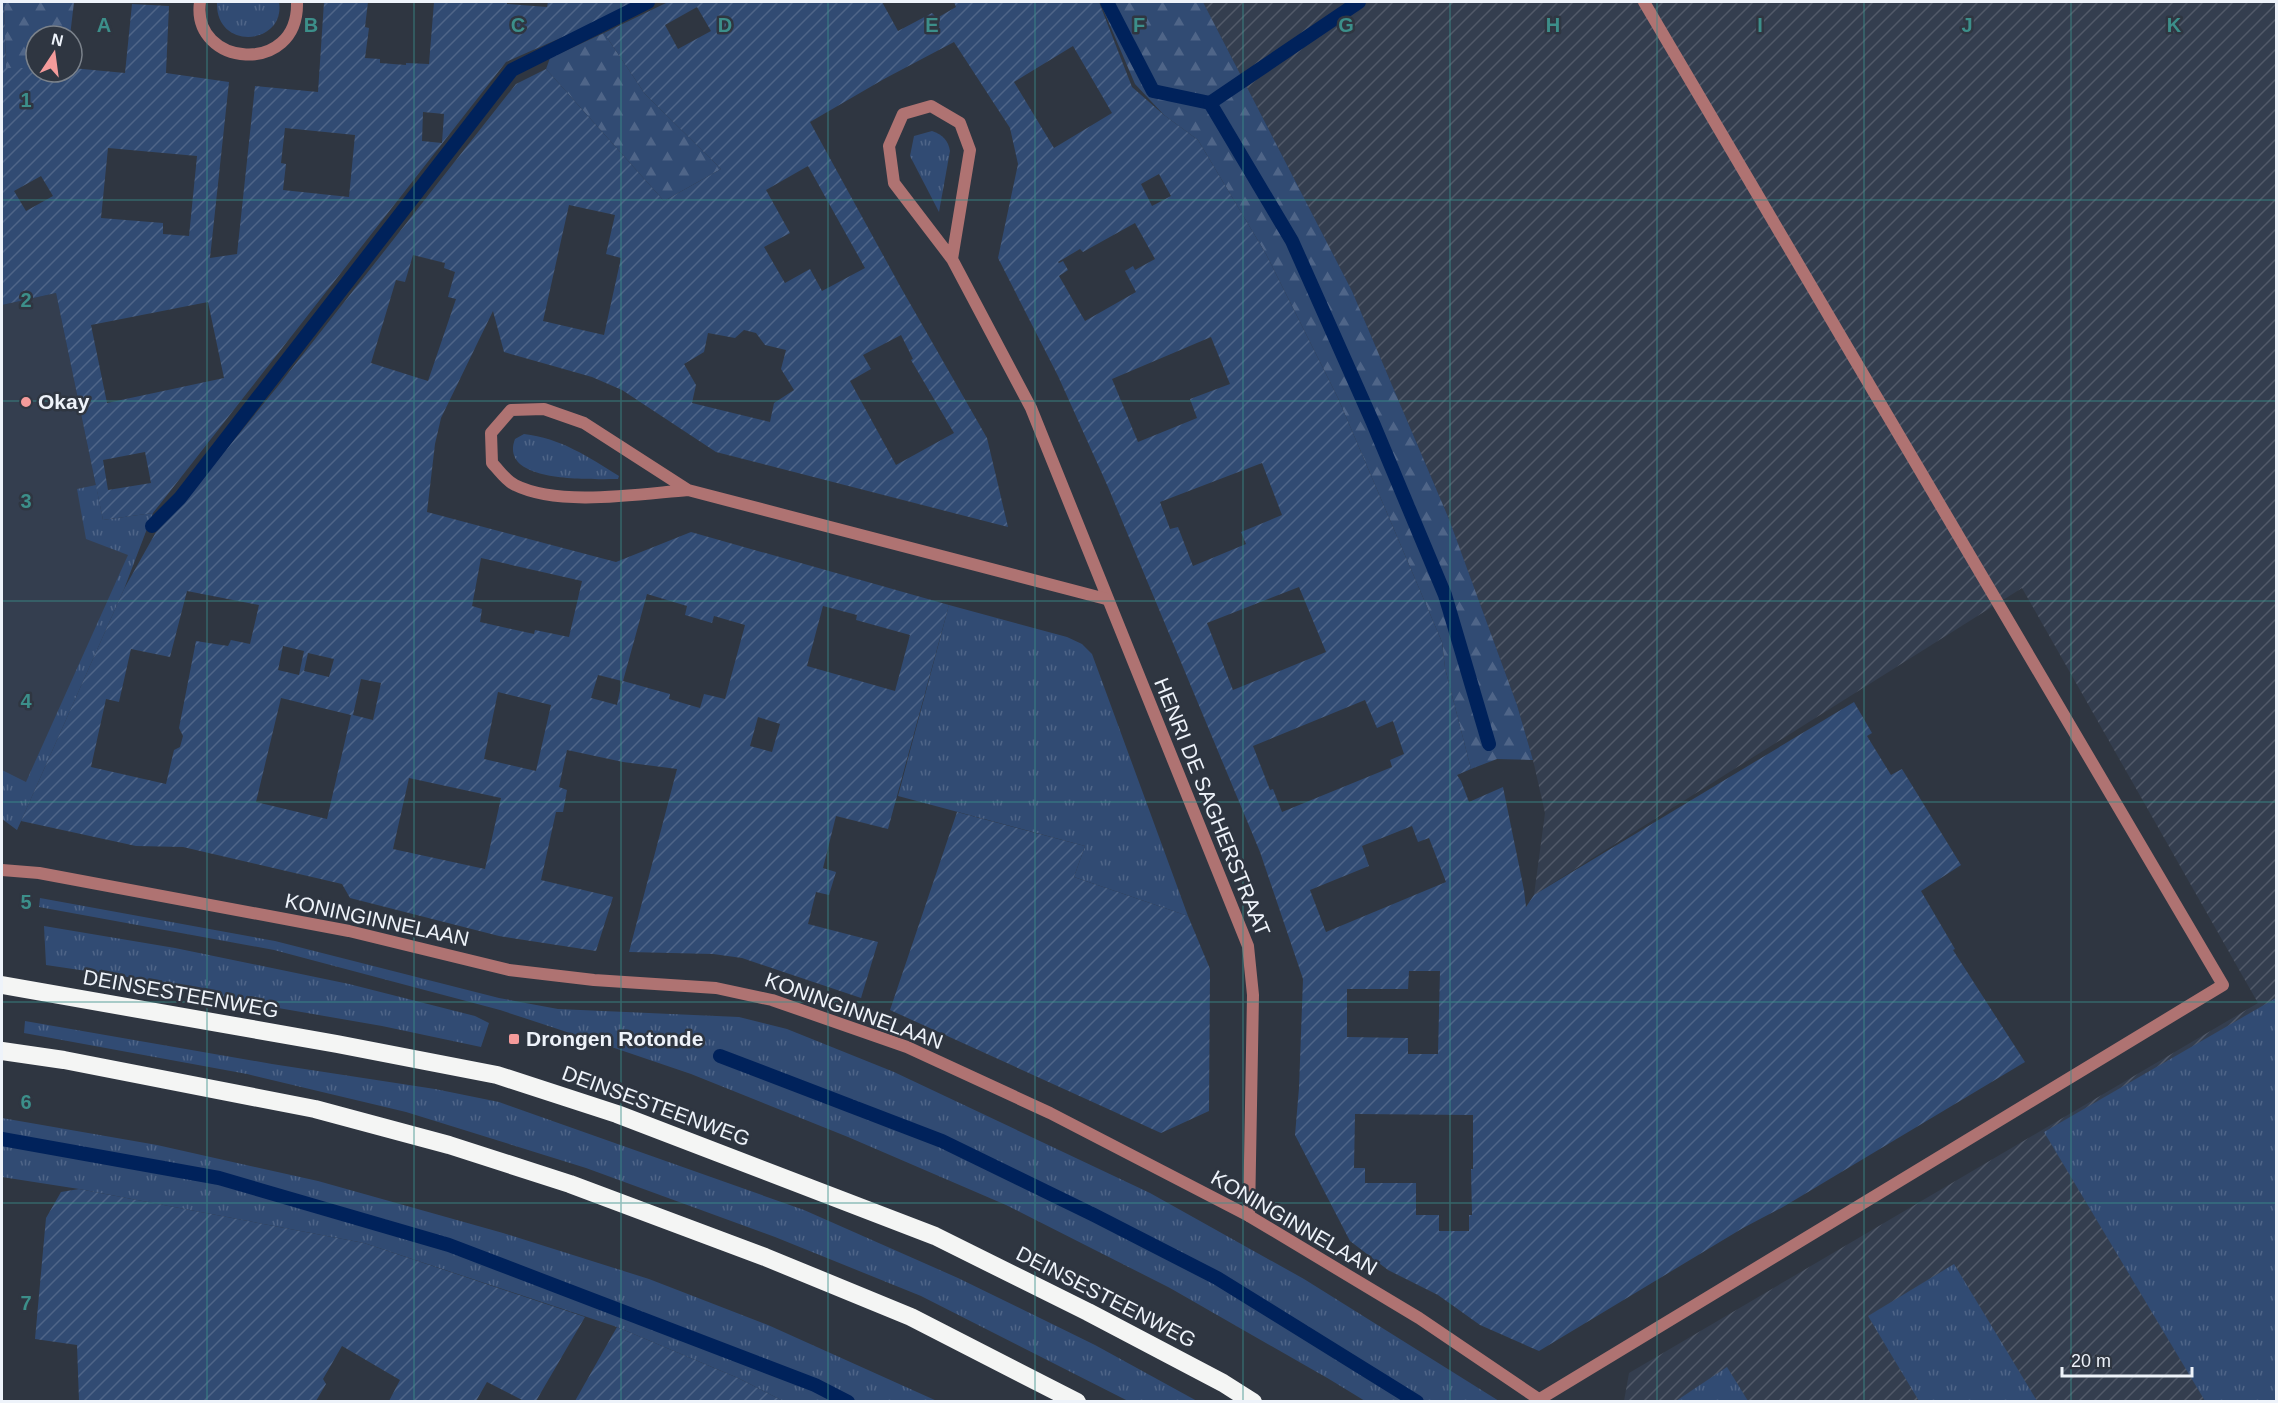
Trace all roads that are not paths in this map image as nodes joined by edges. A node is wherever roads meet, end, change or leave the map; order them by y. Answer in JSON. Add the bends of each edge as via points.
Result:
{"nodes":[{"id":1,"x":200,"y":2,"type":"edge"},
{"id":2,"x":297,"y":2,"type":"edge"},
{"id":3,"x":1644,"y":2,"type":"edge"},
{"id":4,"x":952,"y":260,"type":"junction"},
{"id":5,"x":688,"y":490,"type":"junction"},
{"id":6,"x":1106,"y":599,"type":"junction"},
{"id":7,"x":2,"y":870,"type":"edge"},
{"id":8,"x":2,"y":985,"type":"edge"},
{"id":9,"x":2,"y":1051,"type":"edge"},
{"id":10,"x":1249,"y":1216,"type":"junction"},
{"id":11,"x":1541,"y":1400,"type":"edge"},
{"id":12,"x":1077,"y":1401,"type":"edge"},
{"id":13,"x":1253,"y":1401,"type":"edge"}],
"edges":[{"from":1,"to":2,"type":"street","via":[[202,24],[210,38],[238,55],[254,56],[283,42],[293,29]]},
{"from":3,"to":11,"type":"street","via":[[2223,985]]},
{"from":4,"to":4,"type":"street","name":"HENRI DE SAGHERSTRAAT","via":[[970,150],[960,123],[931,106],[903,114],[889,146],[894,183]]},
{"from":4,"to":6,"type":"street","name":"HENRI DE SAGHERSTRAAT","via":[[1031,408]]},
{"from":5,"to":5,"type":"street","via":[[584,423],[544,409],[511,410],[491,433],[492,463],[513,485],[551,497]]},
{"from":5,"to":6,"type":"street"},
{"from":6,"to":10,"type":"street","name":"HENRI DE SAGHERSTRAAT","via":[[1248,946],[1253,995]]},
{"from":7,"to":10,"type":"street","name":"KONINGINNELAAN","via":[[39,873],[350,931],[509,970],[716,988],[772,1000],[907,1047],[1050,1113]]},
{"from":8,"to":13,"type":"highway","name":"DEINSESTEENWEG","via":[[497,1075],[617,1113],[935,1236],[1099,1317]]},
{"from":9,"to":12,"type":"highway","via":[[315,1109],[570,1184],[911,1317]]},
{"from":10,"to":11,"type":"street","name":"KONINGINNELAAN","via":[[1419,1318]]}]}
